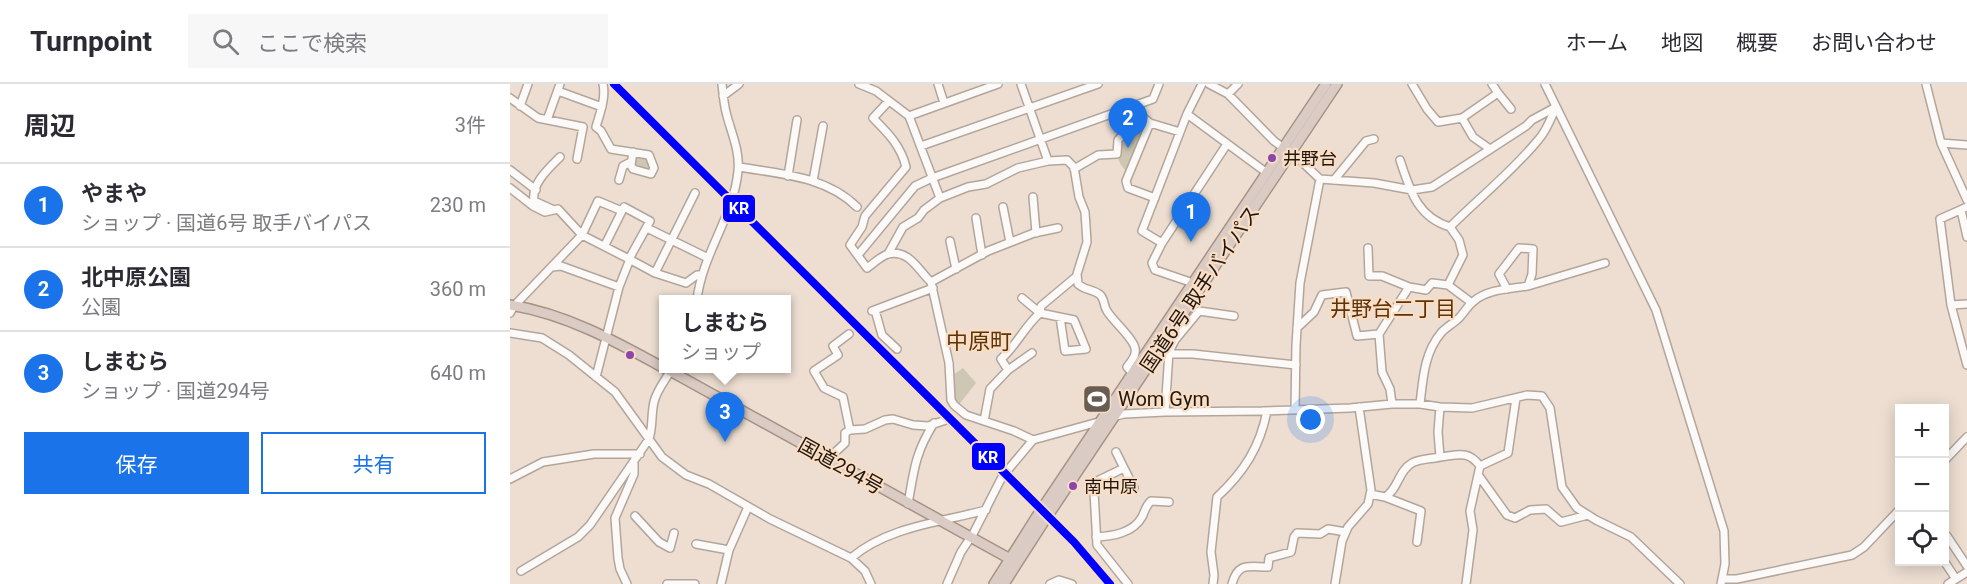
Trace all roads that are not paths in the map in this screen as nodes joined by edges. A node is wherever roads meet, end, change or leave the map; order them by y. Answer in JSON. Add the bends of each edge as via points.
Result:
{"nodes":[{"id":1,"x":528,"y":84,"type":"edge"},
{"id":2,"x":603,"y":84,"type":"edge"},
{"id":3,"x":722,"y":84,"type":"edge"},
{"id":4,"x":739,"y":84,"type":"edge"},
{"id":5,"x":859,"y":84,"type":"edge"},
{"id":6,"x":938,"y":84,"type":"edge"},
{"id":7,"x":998,"y":84,"type":"edge"},
{"id":8,"x":1021,"y":84,"type":"edge"},
{"id":9,"x":1098,"y":84,"type":"edge"},
{"id":10,"x":1160,"y":84,"type":"edge"},
{"id":11,"x":1202,"y":84,"type":"edge"},
{"id":12,"x":1209,"y":84,"type":"edge"},
{"id":13,"x":1238,"y":84,"type":"edge"},
{"id":14,"x":1326,"y":84,"type":"edge"},
{"id":15,"x":1337,"y":84,"type":"edge"},
{"id":16,"x":1412,"y":84,"type":"edge"},
{"id":17,"x":1492,"y":84,"type":"edge"},
{"id":18,"x":1545,"y":84,"type":"edge"},
{"id":19,"x":1926,"y":84,"type":"edge"},
{"id":20,"x":988,"y":86,"type":"edge"},
{"id":21,"x":559,"y":88,"type":"edge"},
{"id":22,"x":1498,"y":93,"type":"junction"},
{"id":23,"x":1228,"y":94,"type":"junction"},
{"id":24,"x":723,"y":96,"type":"junction"},
{"id":25,"x":510,"y":98,"type":"edge"},
{"id":26,"x":888,"y":102,"type":"junction"},
{"id":27,"x":944,"y":103,"type":"junction"},
{"id":28,"x":520,"y":106,"type":"junction"},
{"id":29,"x":602,"y":107,"type":"junction"},
{"id":30,"x":1556,"y":107,"type":"junction"},
{"id":31,"x":1030,"y":109,"type":"junction"},
{"id":32,"x":1511,"y":109,"type":"dead end"},
{"id":33,"x":1187,"y":114,"type":"junction"},
{"id":34,"x":909,"y":116,"type":"junction"},
{"id":35,"x":1462,"y":118,"type":"junction"},
{"id":36,"x":547,"y":120,"type":"junction"},
{"id":37,"x":797,"y":120,"type":"dead end"},
{"id":38,"x":1150,"y":123,"type":"junction"},
{"id":39,"x":823,"y":126,"type":"dead end"},
{"id":40,"x":583,"y":127,"type":"junction"},
{"id":41,"x":596,"y":127,"type":"junction"},
{"id":42,"x":1180,"y":132,"type":"junction"},
{"id":43,"x":1374,"y":139,"type":"dead end"},
{"id":44,"x":1041,"y":140,"type":"junction"},
{"id":45,"x":1941,"y":143,"type":"junction"},
{"id":46,"x":1227,"y":144,"type":"junction"},
{"id":47,"x":1967,"y":145,"type":"edge"},
{"id":48,"x":921,"y":146,"type":"junction"},
{"id":49,"x":1490,"y":149,"type":"junction"},
{"id":50,"x":1287,"y":150,"type":"junction"},
{"id":51,"x":633,"y":152,"type":"junction"},
{"id":52,"x":560,"y":157,"type":"dead end"},
{"id":53,"x":577,"y":159,"type":"dead end"},
{"id":54,"x":1400,"y":160,"type":"dead end"},
{"id":55,"x":1048,"y":161,"type":"junction"},
{"id":56,"x":631,"y":162,"type":"junction"},
{"id":57,"x":739,"y":167,"type":"junction"},
{"id":58,"x":1074,"y":169,"type":"junction"},
{"id":59,"x":510,"y":170,"type":"edge"},
{"id":60,"x":1267,"y":173,"type":"junction"},
{"id":61,"x":789,"y":176,"type":"junction"},
{"id":62,"x":932,"y":178,"type":"junction"},
{"id":63,"x":1320,"y":179,"type":"junction"},
{"id":64,"x":620,"y":180,"type":"dead end"},
{"id":65,"x":1334,"y":180,"type":"junction"},
{"id":66,"x":813,"y":181,"type":"junction"},
{"id":67,"x":510,"y":188,"type":"edge"},
{"id":68,"x":1410,"y":189,"type":"junction"},
{"id":69,"x":536,"y":190,"type":"junction"},
{"id":70,"x":695,"y":194,"type":"dead end"},
{"id":71,"x":1033,"y":197,"type":"dead end"},
{"id":72,"x":940,"y":198,"type":"junction"},
{"id":73,"x":1155,"y":198,"type":"junction"},
{"id":74,"x":1967,"y":200,"type":"edge"},
{"id":75,"x":857,"y":207,"type":"dead end"},
{"id":76,"x":1003,"y":207,"type":"dead end"},
{"id":77,"x":1964,"y":209,"type":"edge"},
{"id":78,"x":554,"y":210,"type":"junction"},
{"id":79,"x":622,"y":211,"type":"junction"},
{"id":80,"x":976,"y":218,"type":"dead end"},
{"id":81,"x":1450,"y":227,"type":"junction"},
{"id":82,"x":647,"y":228,"type":"junction"},
{"id":83,"x":1058,"y":228,"type":"dead end"},
{"id":84,"x":1036,"y":233,"type":"junction"},
{"id":85,"x":582,"y":235,"type":"junction"},
{"id":86,"x":1967,"y":237,"type":"edge"},
{"id":87,"x":672,"y":241,"type":"junction"},
{"id":88,"x":950,"y":241,"type":"dead end"},
{"id":89,"x":1010,"y":242,"type":"junction"},
{"id":90,"x":1162,"y":243,"type":"junction"},
{"id":91,"x":605,"y":245,"type":"junction"},
{"id":92,"x":1368,"y":248,"type":"dead end"},
{"id":93,"x":888,"y":254,"type":"junction"},
{"id":94,"x":858,"y":255,"type":"junction"},
{"id":95,"x":982,"y":255,"type":"junction"},
{"id":96,"x":708,"y":258,"type":"junction"},
{"id":97,"x":630,"y":259,"type":"junction"},
{"id":98,"x":1605,"y":263,"type":"dead end"},
{"id":99,"x":552,"y":267,"type":"junction"},
{"id":100,"x":956,"y":268,"type":"junction"},
{"id":101,"x":655,"y":273,"type":"junction"},
{"id":102,"x":701,"y":275,"type":"junction"},
{"id":103,"x":1077,"y":276,"type":"junction"},
{"id":104,"x":1193,"y":283,"type":"junction"},
{"id":105,"x":932,"y":285,"type":"junction"},
{"id":106,"x":1448,"y":285,"type":"junction"},
{"id":107,"x":1528,"y":286,"type":"junction"},
{"id":108,"x":619,"y":287,"type":"junction"},
{"id":109,"x":1408,"y":287,"type":"junction"},
{"id":110,"x":1507,"y":289,"type":"junction"},
{"id":111,"x":698,"y":295,"type":"edge"},
{"id":112,"x":1022,"y":298,"type":"dead end"},
{"id":113,"x":1472,"y":303,"type":"junction"},
{"id":114,"x":1967,"y":304,"type":"edge"},
{"id":115,"x":1951,"y":305,"type":"junction"},
{"id":116,"x":511,"y":308,"type":"edge"},
{"id":117,"x":1040,"y":313,"type":"junction"},
{"id":118,"x":1234,"y":316,"type":"dead end"},
{"id":119,"x":1060,"y":317,"type":"junction"},
{"id":120,"x":1297,"y":328,"type":"junction"},
{"id":121,"x":510,"y":333,"type":"edge"},
{"id":122,"x":849,"y":334,"type":"dead end"},
{"id":123,"x":1379,"y":334,"type":"junction"},
{"id":124,"x":606,"y":337,"type":"junction"},
{"id":125,"x":1172,"y":338,"type":"junction"},
{"id":126,"x":897,"y":349,"type":"dead end"},
{"id":127,"x":1032,"y":353,"type":"dead end"},
{"id":128,"x":1169,"y":354,"type":"junction"},
{"id":129,"x":659,"y":364,"type":"edge"},
{"id":130,"x":1296,"y":365,"type":"junction"},
{"id":131,"x":1967,"y":365,"type":"edge"},
{"id":132,"x":1008,"y":370,"type":"junction"},
{"id":133,"x":666,"y":373,"type":"edge"},
{"id":134,"x":675,"y":373,"type":"edge"},
{"id":135,"x":1133,"y":374,"type":"junction"},
{"id":136,"x":596,"y":377,"type":"junction"},
{"id":137,"x":1516,"y":398,"type":"junction"},
{"id":138,"x":1392,"y":404,"type":"junction"},
{"id":139,"x":1419,"y":404,"type":"junction"},
{"id":140,"x":1359,"y":407,"type":"junction"},
{"id":141,"x":1440,"y":407,"type":"junction"},
{"id":142,"x":1295,"y":410,"type":"junction"},
{"id":143,"x":1165,"y":411,"type":"junction"},
{"id":144,"x":1267,"y":411,"type":"junction"},
{"id":145,"x":1115,"y":416,"type":"junction"},
{"id":146,"x":946,"y":420,"type":"dead end"},
{"id":147,"x":984,"y":421,"type":"junction"},
{"id":148,"x":1101,"y":421,"type":"junction"},
{"id":149,"x":934,"y":423,"type":"junction"},
{"id":150,"x":850,"y":430,"type":"junction"},
{"id":151,"x":1967,"y":437,"type":"edge"},
{"id":152,"x":649,"y":439,"type":"junction"},
{"id":153,"x":1033,"y":440,"type":"junction"},
{"id":154,"x":1116,"y":452,"type":"dead end"},
{"id":155,"x":640,"y":454,"type":"junction"},
{"id":156,"x":1440,"y":457,"type":"junction"},
{"id":157,"x":1947,"y":458,"type":"edge"},
{"id":158,"x":828,"y":459,"type":"junction"},
{"id":159,"x":634,"y":462,"type":"junction"},
{"id":160,"x":1480,"y":466,"type":"junction"},
{"id":161,"x":1124,"y":468,"type":"junction"},
{"id":162,"x":1479,"y":476,"type":"junction"},
{"id":163,"x":510,"y":479,"type":"edge"},
{"id":164,"x":1134,"y":488,"type":"dead end"},
{"id":165,"x":1370,"y":494,"type":"junction"},
{"id":166,"x":1385,"y":497,"type":"junction"},
{"id":167,"x":1052,"y":501,"type":"junction"},
{"id":168,"x":1169,"y":502,"type":"dead end"},
{"id":169,"x":908,"y":504,"type":"junction"},
{"id":170,"x":748,"y":507,"type":"junction"},
{"id":171,"x":986,"y":510,"type":"junction"},
{"id":172,"x":1896,"y":512,"type":"edge"},
{"id":173,"x":1588,"y":515,"type":"junction"},
{"id":174,"x":635,"y":516,"type":"dead end"},
{"id":175,"x":941,"y":522,"type":"junction"},
{"id":176,"x":1346,"y":532,"type":"junction"},
{"id":177,"x":674,"y":533,"type":"dead end"},
{"id":178,"x":1096,"y":537,"type":"junction"},
{"id":179,"x":971,"y":538,"type":"junction"},
{"id":180,"x":1949,"y":539,"type":"edge"},
{"id":181,"x":1418,"y":542,"type":"dead end"},
{"id":182,"x":696,"y":544,"type":"dead end"},
{"id":183,"x":729,"y":550,"type":"junction"},
{"id":184,"x":851,"y":558,"type":"junction"},
{"id":185,"x":1013,"y":561,"type":"junction"},
{"id":186,"x":1947,"y":566,"type":"edge"},
{"id":187,"x":1967,"y":566,"type":"edge"},
{"id":188,"x":521,"y":571,"type":"dead end"},
{"id":189,"x":1967,"y":572,"type":"edge"},
{"id":190,"x":1956,"y":579,"type":"junction"},
{"id":191,"x":1722,"y":582,"type":"edge"},
{"id":192,"x":627,"y":584,"type":"edge"},
{"id":193,"x":667,"y":584,"type":"edge"},
{"id":194,"x":695,"y":584,"type":"edge"},
{"id":195,"x":721,"y":584,"type":"edge"},
{"id":196,"x":871,"y":584,"type":"edge"},
{"id":197,"x":947,"y":584,"type":"edge"},
{"id":198,"x":994,"y":584,"type":"edge"},
{"id":199,"x":1004,"y":584,"type":"edge"},
{"id":200,"x":1050,"y":584,"type":"edge"},
{"id":201,"x":1072,"y":584,"type":"edge"},
{"id":202,"x":1128,"y":584,"type":"edge"},
{"id":203,"x":1213,"y":584,"type":"edge"},
{"id":204,"x":1232,"y":584,"type":"edge"},
{"id":205,"x":1335,"y":584,"type":"edge"},
{"id":206,"x":1466,"y":584,"type":"edge"},
{"id":207,"x":1680,"y":584,"type":"edge"},
{"id":208,"x":1948,"y":584,"type":"edge"}],
"edges":[{"from":1,"to":28,"type":"street"},
{"from":2,"to":29,"type":"street"},
{"from":3,"to":24,"type":"street"},
{"from":4,"to":24,"type":"street"},
{"from":5,"to":26,"type":"street","via":[[876,91]]},
{"from":6,"to":27,"type":"street"},
{"from":7,"to":20,"type":"street"},
{"from":8,"to":31,"type":"street"},
{"from":9,"to":31,"type":"street"},
{"from":10,"to":44,"type":"street","via":[[1153,99]]},
{"from":11,"to":33,"type":"street"},
{"from":12,"to":23,"type":"street"},
{"from":13,"to":23,"type":"street"},
{"from":14,"to":50,"type":"highway","name":"国道6号 取手バイパス"},
{"from":15,"to":50,"type":"highway","name":"国道6号 取手バイパス"},
{"from":16,"to":35,"type":"street","via":[[1438,122]]},
{"from":17,"to":22,"type":"street"},
{"from":18,"to":30,"type":"street"},
{"from":19,"to":45,"type":"street"},
{"from":20,"to":27,"type":"street"},
{"from":21,"to":29,"type":"street"},
{"from":21,"to":36,"type":"street"},
{"from":22,"to":32,"type":"street"},
{"from":22,"to":35,"type":"street"},
{"from":23,"to":50,"type":"street"},
{"from":24,"to":57,"type":"street"},
{"from":25,"to":28,"type":"street"},
{"from":26,"to":34,"type":"street"},
{"from":26,"to":94,"type":"street","via":[[873,118],[891,136],[906,167],[866,216],[850,245]]},
{"from":27,"to":34,"type":"street"},
{"from":28,"to":36,"type":"street"},
{"from":29,"to":41,"type":"street"},
{"from":30,"to":49,"type":"street"},
{"from":30,"to":81,"type":"street","via":[[1540,139]]},
{"from":30,"to":191,"type":"street","via":[[1656,310],[1724,531]]},
{"from":31,"to":44,"type":"street"},
{"from":31,"to":48,"type":"street"},
{"from":33,"to":42,"type":"street"},
{"from":33,"to":46,"type":"street"},
{"from":34,"to":48,"type":"street"},
{"from":35,"to":49,"type":"street","via":[[1473,136]]},
{"from":36,"to":40,"type":"street"},
{"from":37,"to":61,"type":"street"},
{"from":38,"to":42,"type":"street"},
{"from":38,"to":58,"type":"street","via":[[1136,120],[1118,140],[1117,154],[1098,155]]},
{"from":38,"to":73,"type":"street","via":[[1126,181],[1128,189]]},
{"from":39,"to":66,"type":"street"},
{"from":40,"to":41,"type":"street"},
{"from":40,"to":53,"type":"street"},
{"from":41,"to":51,"type":"street","via":[[610,149]]},
{"from":42,"to":73,"type":"street"},
{"from":43,"to":65,"type":"street","via":[[1366,141]]},
{"from":44,"to":55,"type":"street"},
{"from":44,"to":62,"type":"street"},
{"from":45,"to":47,"type":"street"},
{"from":45,"to":74,"type":"street"},
{"from":46,"to":60,"type":"street"},
{"from":46,"to":90,"type":"street"},
{"from":48,"to":62,"type":"street"},
{"from":49,"to":68,"type":"street","via":[[1432,187]]},
{"from":50,"to":60,"type":"highway","name":"国道6号 取手バイパス"},
{"from":50,"to":63,"type":"street"},
{"from":50,"to":125,"type":"highway","name":"国道6号 取手バイパス"},
{"from":51,"to":56,"type":"street"},
{"from":51,"to":56,"type":"street","via":[[649,155],[654,168],[651,174],[633,169]]},
{"from":52,"to":69,"type":"street"},
{"from":54,"to":68,"type":"street"},
{"from":55,"to":58,"type":"street","via":[[1066,160]]},
{"from":55,"to":72,"type":"street","via":[[1018,168],[986,184]]},
{"from":56,"to":64,"type":"street","via":[[623,166]]},
{"from":57,"to":61,"type":"street"},
{"from":57,"to":96,"type":"street"},
{"from":58,"to":103,"type":"street","via":[[1087,242]]},
{"from":59,"to":69,"type":"street"},
{"from":60,"to":104,"type":"highway","name":"国道6号 取手バイパス"},
{"from":61,"to":66,"type":"street"},
{"from":62,"to":72,"type":"street"},
{"from":62,"to":94,"type":"street","via":[[915,186]]},
{"from":63,"to":65,"type":"street"},
{"from":63,"to":120,"type":"street","via":[[1301,276]]},
{"from":65,"to":68,"type":"street"},
{"from":66,"to":75,"type":"street","via":[[831,187]]},
{"from":67,"to":78,"type":"street","via":[[545,212]]},
{"from":68,"to":81,"type":"street","via":[[1426,215]]},
{"from":69,"to":78,"type":"street","via":[[534,201]]},
{"from":70,"to":87,"type":"street"},
{"from":71,"to":84,"type":"street"},
{"from":72,"to":93,"type":"street","via":[[903,227]]},
{"from":73,"to":90,"type":"street","via":[[1142,231]]},
{"from":76,"to":89,"type":"street"},
{"from":77,"to":86,"type":"street"},
{"from":77,"to":115,"type":"street","via":[[1940,219]]},
{"from":78,"to":85,"type":"street","via":[[558,209]]},
{"from":79,"to":82,"type":"street","via":[[624,207],[650,221]]},
{"from":79,"to":85,"type":"street","via":[[598,201]]},
{"from":79,"to":91,"type":"street"},
{"from":80,"to":95,"type":"street"},
{"from":81,"to":106,"type":"street","via":[[1463,255]]},
{"from":82,"to":87,"type":"street"},
{"from":82,"to":97,"type":"street"},
{"from":83,"to":84,"type":"street"},
{"from":84,"to":89,"type":"street"},
{"from":85,"to":91,"type":"street"},
{"from":85,"to":99,"type":"street"},
{"from":87,"to":96,"type":"street"},
{"from":87,"to":101,"type":"street"},
{"from":88,"to":100,"type":"street"},
{"from":89,"to":95,"type":"street"},
{"from":90,"to":104,"type":"street","via":[[1152,263],[1155,270]]},
{"from":91,"to":97,"type":"street"},
{"from":92,"to":109,"type":"street","via":[[1369,276],[1382,276]]},
{"from":93,"to":94,"type":"street","via":[[867,267]]},
{"from":93,"to":105,"type":"street","via":[[914,261]]},
{"from":95,"to":100,"type":"street"},
{"from":96,"to":102,"type":"street"},
{"from":97,"to":101,"type":"street"},
{"from":97,"to":108,"type":"street"},
{"from":98,"to":107,"type":"street"},
{"from":99,"to":108,"type":"street","via":[[561,266]]},
{"from":99,"to":116,"type":"street"},
{"from":100,"to":105,"type":"street"},
{"from":101,"to":102,"type":"street","via":[[686,283]]},
{"from":102,"to":111,"type":"street"},
{"from":103,"to":117,"type":"street","via":[[1041,306]]},
{"from":103,"to":135,"type":"street","via":[[1082,289],[1103,298],[1110,317],[1134,345],[1135,354],[1127,367]]},
{"from":104,"to":135,"type":"highway","name":"国道6号 取手バイパス"},
{"from":105,"to":126,"type":"street","via":[[874,310],[882,334]]},
{"from":105,"to":147,"type":"street","via":[[949,363],[951,400],[966,415]]},
{"from":106,"to":109,"type":"street","via":[[1432,283],[1426,290]]},
{"from":106,"to":113,"type":"street"},
{"from":107,"to":110,"type":"street"},
{"from":107,"to":110,"type":"street","via":[[1533,249],[1519,248],[1499,274]]},
{"from":108,"to":124,"type":"street"},
{"from":109,"to":123,"type":"street"},
{"from":110,"to":113,"type":"street","via":[[1493,291]]},
{"from":112,"to":117,"type":"street"},
{"from":113,"to":139,"type":"street","via":[[1431,347]]},
{"from":114,"to":115,"type":"street"},
{"from":115,"to":131,"type":"street"},
{"from":116,"to":124,"type":"highway","name":"国道294号","via":[[552,316]]},
{"from":117,"to":119,"type":"street"},
{"from":117,"to":132,"type":"street","via":[[1001,359]]},
{"from":118,"to":125,"type":"street","via":[[1199,311]]},
{"from":119,"to":119,"type":"street","via":[[1074,320],[1086,349],[1065,351]]},
{"from":120,"to":123,"type":"street","via":[[1314,312],[1322,295],[1346,292],[1357,336]]},
{"from":120,"to":130,"type":"street"},
{"from":121,"to":136,"type":"street","via":[[542,338]]},
{"from":122,"to":150,"type":"street","via":[[833,346],[838,355],[814,371],[824,388],[843,398]]},
{"from":123,"to":138,"type":"street","via":[[1382,372]]},
{"from":124,"to":129,"type":"highway","name":"国道294号"},
{"from":124,"to":136,"type":"street"},
{"from":125,"to":128,"type":"street"},
{"from":125,"to":145,"type":"highway","name":"国道6号 取手バイパス"},
{"from":127,"to":132,"type":"street"},
{"from":128,"to":130,"type":"street"},
{"from":128,"to":143,"type":"street"},
{"from":130,"to":142,"type":"street"},
{"from":132,"to":147,"type":"street","via":[[990,389]]},
{"from":133,"to":152,"type":"street","via":[[656,394]]},
{"from":134,"to":158,"type":"highway","name":"国道294号"},
{"from":135,"to":148,"type":"highway","name":"国道6号 取手バイパス"},
{"from":136,"to":152,"type":"street","via":[[615,392]]},
{"from":137,"to":141,"type":"street","via":[[1473,408]]},
{"from":137,"to":160,"type":"street","via":[[1508,453]]},
{"from":137,"to":173,"type":"street","via":[[1542,396],[1550,408],[1562,487],[1577,508]]},
{"from":138,"to":139,"type":"street"},
{"from":138,"to":140,"type":"street"},
{"from":139,"to":141,"type":"street"},
{"from":140,"to":142,"type":"street"},
{"from":140,"to":165,"type":"street"},
{"from":141,"to":156,"type":"street"},
{"from":142,"to":144,"type":"street"},
{"from":143,"to":144,"type":"street"},
{"from":143,"to":145,"type":"street"},
{"from":144,"to":203,"type":"street","via":[[1263,433],[1245,467],[1217,497],[1211,552]]},
{"from":145,"to":148,"type":"street"},
{"from":145,"to":167,"type":"highway","name":"国道6号 取手バイパス"},
{"from":146,"to":149,"type":"street"},
{"from":147,"to":153,"type":"street"},
{"from":148,"to":153,"type":"street"},
{"from":148,"to":167,"type":"highway","name":"国道6号 取手バイパス"},
{"from":149,"to":150,"type":"street","via":[[913,425],[893,419]]},
{"from":149,"to":169,"type":"street","via":[[915,460]]},
{"from":150,"to":158,"type":"street","via":[[845,433],[841,449]]},
{"from":151,"to":157,"type":"street"},
{"from":152,"to":155,"type":"street"},
{"from":152,"to":170,"type":"street","via":[[662,458],[686,475]]},
{"from":153,"to":171,"type":"street","via":[[1002,477]]},
{"from":154,"to":161,"type":"street"},
{"from":155,"to":159,"type":"street"},
{"from":155,"to":163,"type":"street","via":[[594,454],[543,462]]},
{"from":156,"to":160,"type":"street","via":[[1468,454]]},
{"from":156,"to":166,"type":"street","via":[[1413,462]]},
{"from":158,"to":169,"type":"highway","name":"国道294号"},
{"from":159,"to":188,"type":"street","via":[[578,537]]},
{"from":159,"to":192,"type":"street","via":[[634,474],[615,518],[620,570]]},
{"from":160,"to":162,"type":"street"},
{"from":161,"to":164,"type":"street"},
{"from":161,"to":178,"type":"street","via":[[1095,482]]},
{"from":162,"to":173,"type":"street","via":[[1507,515],[1515,518],[1530,510],[1546,509],[1561,522]]},
{"from":162,"to":206,"type":"street","via":[[1470,511],[1473,530]]},
{"from":165,"to":166,"type":"street"},
{"from":165,"to":176,"type":"street","via":[[1368,504]]},
{"from":166,"to":181,"type":"street","via":[[1421,511]]},
{"from":167,"to":185,"type":"highway","name":"国道6号 取手バイパス"},
{"from":168,"to":178,"type":"street","via":[[1151,501],[1134,527],[1111,537]]},
{"from":169,"to":175,"type":"highway","name":"国道294号"},
{"from":170,"to":183,"type":"street"},
{"from":170,"to":184,"type":"street"},
{"from":171,"to":175,"type":"street"},
{"from":171,"to":179,"type":"street"},
{"from":172,"to":191,"type":"street","via":[[1852,555]]},
{"from":173,"to":207,"type":"street","via":[[1631,537]]},
{"from":174,"to":177,"type":"street","via":[[670,548]]},
{"from":175,"to":179,"type":"highway","name":"国道294号"},
{"from":175,"to":184,"type":"street","via":[[900,531]]},
{"from":176,"to":204,"type":"street","via":[[1328,529],[1320,534],[1298,533],[1291,552],[1269,558],[1268,567],[1241,567]]},
{"from":176,"to":205,"type":"street"},
{"from":178,"to":202,"type":"street","via":[[1097,545]]},
{"from":179,"to":185,"type":"highway","name":"国道294号"},
{"from":179,"to":197,"type":"street"},
{"from":180,"to":187,"type":"street"},
{"from":182,"to":183,"type":"street"},
{"from":183,"to":195,"type":"street"},
{"from":184,"to":196,"type":"street"},
{"from":185,"to":198,"type":"highway","name":"国道6号 取手バイパス"},
{"from":185,"to":199,"type":"highway","name":"国道6号 取手バイパス"},
{"from":186,"to":190,"type":"street"},
{"from":189,"to":190,"type":"street"},
{"from":190,"to":208,"type":"street"},
{"from":193,"to":194,"type":"street"},
{"from":200,"to":201,"type":"street","via":[[1059,580]]}]}
